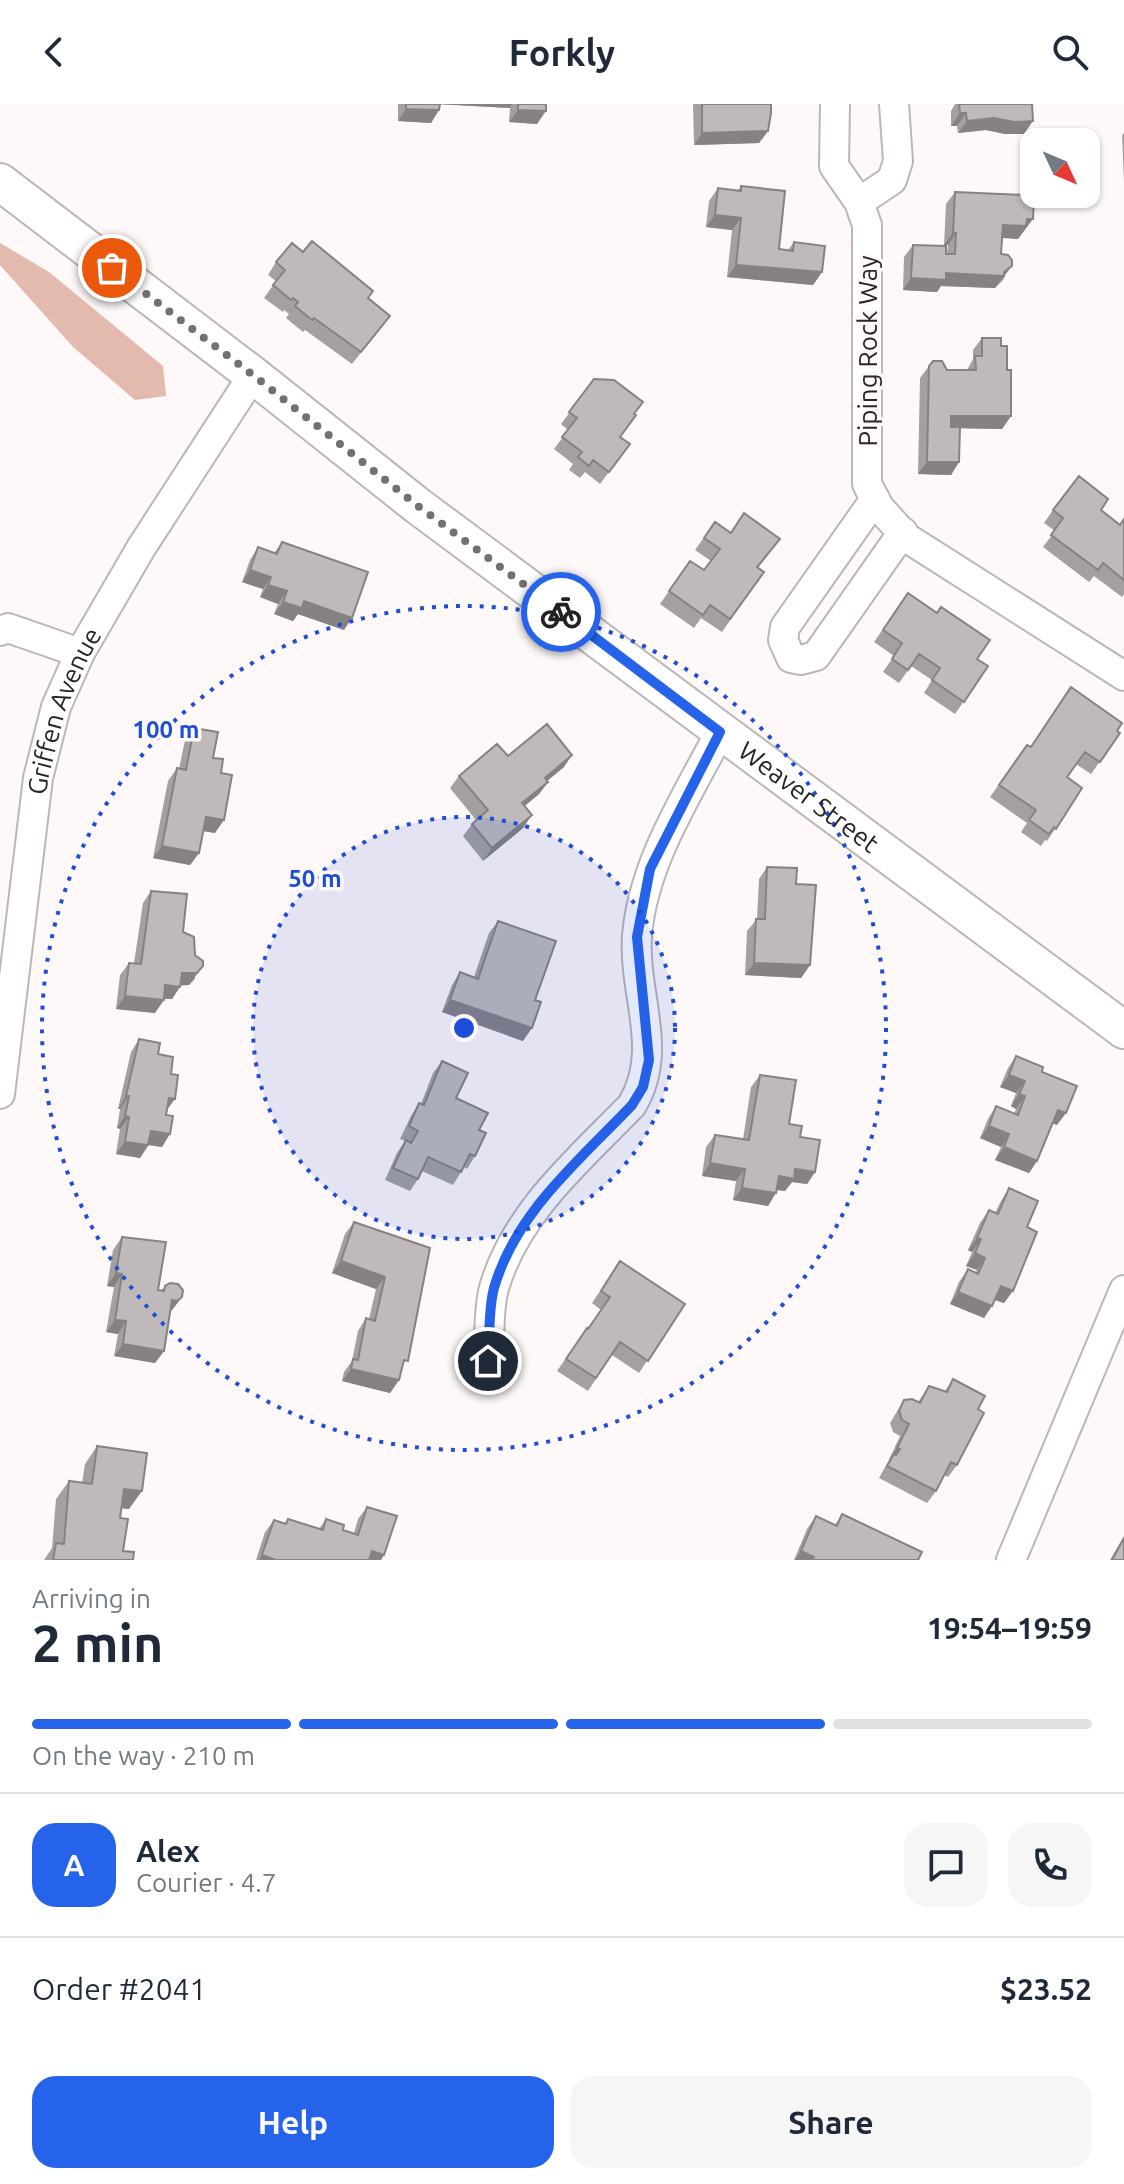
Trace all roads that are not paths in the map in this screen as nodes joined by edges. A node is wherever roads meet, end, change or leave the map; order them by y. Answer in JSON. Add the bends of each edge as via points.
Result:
{"nodes":[{"id":1,"x":835,"y":104,"type":"edge"},
{"id":2,"x":894,"y":104,"type":"edge"},
{"id":3,"x":0,"y":182,"type":"edge"},
{"id":4,"x":859,"y":202,"type":"junction"},
{"id":5,"x":253,"y":375,"type":"junction"},
{"id":6,"x":875,"y":499,"type":"junction"},
{"id":7,"x":903,"y":532,"type":"junction"},
{"id":8,"x":0,"y":631,"type":"edge"},
{"id":9,"x":80,"y":653,"type":"junction"},
{"id":10,"x":1124,"y":676,"type":"edge"},
{"id":11,"x":720,"y":732,"type":"junction"},
{"id":12,"x":1124,"y":1030,"type":"edge"},
{"id":13,"x":0,"y":1094,"type":"edge"},
{"id":14,"x":1124,"y":1290,"type":"edge"},
{"id":15,"x":488,"y":1361,"type":"dead end"},
{"id":16,"x":1011,"y":1560,"type":"edge"}],
"edges":[{"from":1,"to":4,"type":"street","name":"Piping Rock Way","via":[[834,166]]},
{"from":2,"to":4,"type":"street","via":[[898,161],[892,180]]},
{"from":3,"to":5,"type":"main road","name":"Weaver Street"},
{"from":4,"to":6,"type":"street","name":"Piping Rock Way","via":[[867,225],[867,484]]},
{"from":5,"to":9,"type":"street","name":"Griffen Avenue"},
{"from":5,"to":11,"type":"main road","name":"Weaver Street"},
{"from":6,"to":7,"type":"street"},
{"from":6,"to":7,"type":"street","via":[[785,627],[783,640],[791,658],[816,656]]},
{"from":7,"to":10,"type":"street"},
{"from":8,"to":9,"type":"street","via":[[8,628]]},
{"from":9,"to":13,"type":"street","name":"Griffen Avenue","via":[[56,707],[38,778]]},
{"from":11,"to":12,"type":"main road","name":"Weaver Street"},
{"from":11,"to":15,"type":"street","via":[[650,869],[637,937],[649,1060],[643,1087],[632,1105],[537,1203],[515,1237],[493,1290]]},
{"from":14,"to":16,"type":"street"}]}
